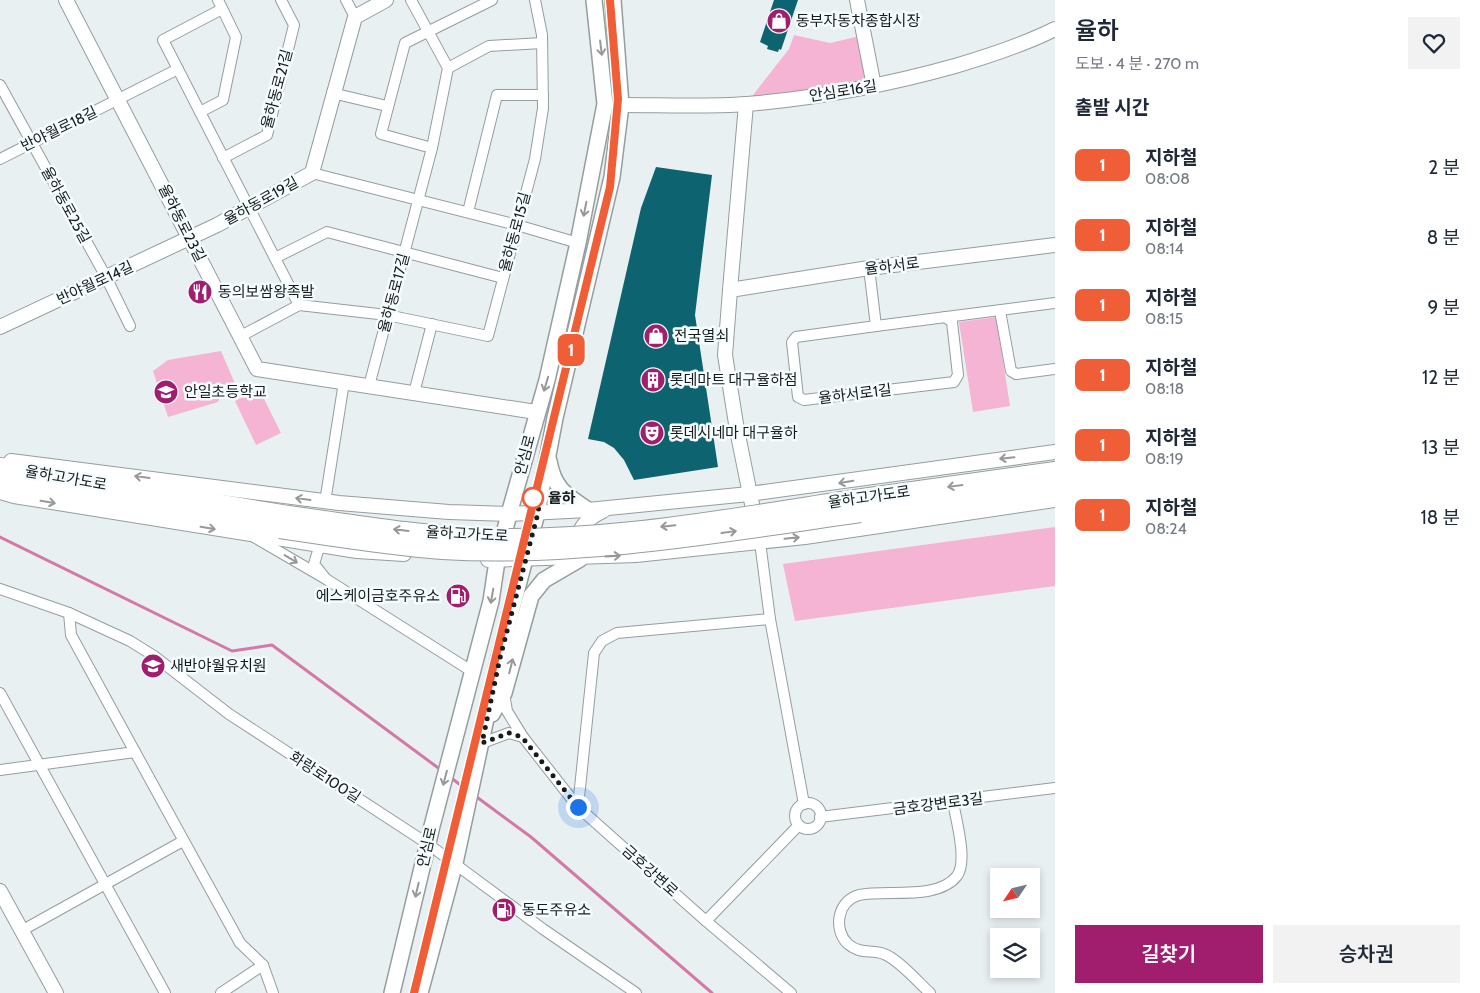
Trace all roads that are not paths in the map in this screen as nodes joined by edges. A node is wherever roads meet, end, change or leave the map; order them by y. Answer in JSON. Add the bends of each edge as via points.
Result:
{"nodes":[{"id":1,"x":66,"y":0,"type":"edge"},
{"id":2,"x":280,"y":0,"type":"edge"},
{"id":3,"x":346,"y":0,"type":"edge"},
{"id":4,"x":386,"y":0,"type":"edge"},
{"id":5,"x":411,"y":0,"type":"edge"},
{"id":6,"x":492,"y":0,"type":"edge"},
{"id":7,"x":535,"y":0,"type":"edge"},
{"id":8,"x":594,"y":0,"type":"edge"},
{"id":9,"x":613,"y":0,"type":"edge"},
{"id":10,"x":856,"y":0,"type":"edge"},
{"id":11,"x":220,"y":5,"type":"edge"},
{"id":12,"x":355,"y":17,"type":"junction"},
{"id":13,"x":1055,"y":29,"type":"edge"},
{"id":14,"x":428,"y":32,"type":"junction"},
{"id":15,"x":542,"y":42,"type":"junction"},
{"id":16,"x":448,"y":68,"type":"junction"},
{"id":17,"x":178,"y":69,"type":"junction"},
{"id":18,"x":0,"y":85,"type":"edge"},
{"id":19,"x":874,"y":86,"type":"junction"},
{"id":20,"x":332,"y":93,"type":"junction"},
{"id":21,"x":543,"y":95,"type":"junction"},
{"id":22,"x":118,"y":100,"type":"junction"},
{"id":23,"x":746,"y":104,"type":"junction"},
{"id":24,"x":621,"y":105,"type":"junction"},
{"id":25,"x":387,"y":106,"type":"junction"},
{"id":26,"x":200,"y":112,"type":"junction"},
{"id":27,"x":32,"y":142,"type":"junction"},
{"id":28,"x":432,"y":148,"type":"junction"},
{"id":29,"x":223,"y":158,"type":"junction"},
{"id":30,"x":0,"y":159,"type":"edge"},
{"id":31,"x":312,"y":174,"type":"junction"},
{"id":32,"x":418,"y":200,"type":"junction"},
{"id":33,"x":249,"y":208,"type":"junction"},
{"id":34,"x":468,"y":212,"type":"junction"},
{"id":35,"x":518,"y":225,"type":"junction"},
{"id":36,"x":190,"y":238,"type":"junction"},
{"id":37,"x":578,"y":243,"type":"junction"},
{"id":38,"x":1055,"y":245,"type":"edge"},
{"id":39,"x":404,"y":253,"type":"junction"},
{"id":40,"x":275,"y":258,"type":"junction"},
{"id":41,"x":869,"y":268,"type":"junction"},
{"id":42,"x":106,"y":277,"type":"junction"},
{"id":43,"x":503,"y":278,"type":"junction"},
{"id":44,"x":730,"y":290,"type":"junction"},
{"id":45,"x":1055,"y":303,"type":"edge"},
{"id":46,"x":299,"y":305,"type":"junction"},
{"id":47,"x":1000,"y":311,"type":"junction"},
{"id":48,"x":388,"y":315,"type":"junction"},
{"id":49,"x":945,"y":317,"type":"junction"},
{"id":50,"x":432,"y":324,"type":"junction"},
{"id":51,"x":130,"y":326,"type":"dead end"},
{"id":52,"x":876,"y":326,"type":"junction"},
{"id":53,"x":0,"y":327,"type":"edge"},
{"id":54,"x":240,"y":336,"type":"junction"},
{"id":55,"x":1055,"y":368,"type":"edge"},
{"id":56,"x":344,"y":382,"type":"junction"},
{"id":57,"x":369,"y":386,"type":"junction"},
{"id":58,"x":414,"y":393,"type":"junction"},
{"id":59,"x":536,"y":412,"type":"junction"},
{"id":60,"x":547,"y":451,"type":"junction"},
{"id":61,"x":1055,"y":452,"type":"edge"},
{"id":62,"x":0,"y":460,"type":"edge"},
{"id":63,"x":0,"y":467,"type":"edge"},
{"id":64,"x":1055,"y":471,"type":"edge"},
{"id":65,"x":0,"y":482,"type":"edge"},
{"id":66,"x":1055,"y":487,"type":"edge"},
{"id":67,"x":0,"y":492,"type":"edge"},
{"id":68,"x":749,"y":494,"type":"junction"},
{"id":69,"x":1055,"y":500,"type":"edge"},
{"id":70,"x":325,"y":502,"type":"junction"},
{"id":71,"x":857,"y":506,"type":"junction"},
{"id":72,"x":608,"y":508,"type":"junction"},
{"id":73,"x":588,"y":510,"type":"junction"},
{"id":74,"x":444,"y":512,"type":"junction"},
{"id":75,"x":509,"y":514,"type":"junction"},
{"id":76,"x":536,"y":519,"type":"junction"},
{"id":77,"x":284,"y":522,"type":"junction"},
{"id":78,"x":249,"y":534,"type":"junction"},
{"id":79,"x":760,"y":542,"type":"junction"},
{"id":80,"x":322,"y":546,"type":"junction"},
{"id":81,"x":433,"y":556,"type":"junction"},
{"id":82,"x":580,"y":558,"type":"junction"},
{"id":83,"x":526,"y":559,"type":"junction"},
{"id":84,"x":498,"y":561,"type":"junction"},
{"id":85,"x":326,"y":579,"type":"junction"},
{"id":86,"x":0,"y":589,"type":"edge"},
{"id":87,"x":69,"y":613,"type":"junction"},
{"id":88,"x":770,"y":619,"type":"junction"},
{"id":89,"x":473,"y":672,"type":"junction"},
{"id":90,"x":504,"y":693,"type":"junction"},
{"id":91,"x":0,"y":694,"type":"edge"},
{"id":92,"x":485,"y":726,"type":"junction"},
{"id":93,"x":522,"y":737,"type":"junction"},
{"id":94,"x":482,"y":743,"type":"junction"},
{"id":95,"x":135,"y":752,"type":"junction"},
{"id":96,"x":39,"y":764,"type":"junction"},
{"id":97,"x":0,"y":770,"type":"edge"},
{"id":98,"x":1055,"y":788,"type":"edge"},
{"id":99,"x":953,"y":802,"type":"junction"},
{"id":100,"x":804,"y":804,"type":"junction"},
{"id":101,"x":578,"y":807,"type":"junction"},
{"id":102,"x":820,"y":817,"type":"junction"},
{"id":103,"x":799,"y":825,"type":"junction"},
{"id":104,"x":183,"y":841,"type":"junction"},
{"id":105,"x":428,"y":844,"type":"junction"},
{"id":106,"x":455,"y":863,"type":"junction"},
{"id":107,"x":106,"y":884,"type":"junction"},
{"id":108,"x":0,"y":891,"type":"edge"},
{"id":109,"x":706,"y":921,"type":"junction"},
{"id":110,"x":21,"y":931,"type":"junction"},
{"id":111,"x":263,"y":966,"type":"junction"},
{"id":112,"x":56,"y":993,"type":"edge"},
{"id":113,"x":165,"y":993,"type":"edge"},
{"id":114,"x":221,"y":993,"type":"edge"},
{"id":115,"x":273,"y":993,"type":"edge"},
{"id":116,"x":392,"y":993,"type":"edge"},
{"id":117,"x":420,"y":993,"type":"edge"},
{"id":118,"x":636,"y":993,"type":"edge"},
{"id":119,"x":791,"y":993,"type":"edge"},
{"id":120,"x":930,"y":993,"type":"edge"}],
"edges":[{"from":1,"to":22,"type":"main road","name":"율하동로23길"},
{"from":2,"to":29,"type":"street","name":"율하동로21길","via":[[294,25],[266,135]]},
{"from":3,"to":12,"type":"street"},
{"from":4,"to":12,"type":"main road"},
{"from":5,"to":14,"type":"street"},
{"from":6,"to":14,"type":"street"},
{"from":7,"to":15,"type":"street","name":"율하동로15길"},
{"from":8,"to":37,"type":"main road","name":"안심로","one_way":true,"via":[[605,104]]},
{"from":9,"to":24,"type":"main road","name":"안심로"},
{"from":10,"to":19,"type":"main road"},
{"from":11,"to":17,"type":"street","via":[[162,40]]},
{"from":11,"to":26,"type":"street","via":[[236,37],[223,100]]},
{"from":12,"to":20,"type":"main road","name":"율하동로19길"},
{"from":13,"to":19,"type":"main road","name":"안심로16길","via":[[985,57],[907,80]]},
{"from":14,"to":16,"type":"street"},
{"from":14,"to":25,"type":"street","via":[[405,43]]},
{"from":15,"to":16,"type":"street","via":[[489,46]]},
{"from":15,"to":21,"type":"street","name":"율하동로15길"},
{"from":16,"to":28,"type":"street","name":"율하동로17길"},
{"from":17,"to":22,"type":"street","name":"반야월로18길"},
{"from":17,"to":26,"type":"street"},
{"from":18,"to":27,"type":"street","name":"율하동로25길"},
{"from":19,"to":23,"type":"main road","name":"안심로16길","via":[[844,93]]},
{"from":20,"to":25,"type":"street"},
{"from":20,"to":31,"type":"main road","name":"율하동로19길"},
{"from":21,"to":34,"type":"street","via":[[497,96]]},
{"from":21,"to":35,"type":"street","name":"율하동로15길","via":[[535,159]]},
{"from":22,"to":27,"type":"street","name":"반야월로18길"},
{"from":22,"to":36,"type":"main road","name":"율하동로23길"},
{"from":23,"to":24,"type":"main road","name":"안심로16길"},
{"from":23,"to":44,"type":"main road"},
{"from":24,"to":60,"type":"main road","name":"안심로","via":[[612,177]]},
{"from":25,"to":28,"type":"street","via":[[380,134]]},
{"from":26,"to":29,"type":"street"},
{"from":27,"to":30,"type":"street","name":"반야월로18길"},
{"from":27,"to":42,"type":"street","name":"율하동로25길"},
{"from":28,"to":32,"type":"street","name":"율하동로17길"},
{"from":29,"to":33,"type":"street"},
{"from":31,"to":32,"type":"street"},
{"from":31,"to":33,"type":"main road","name":"율하동로19길"},
{"from":32,"to":34,"type":"street"},
{"from":32,"to":39,"type":"street","name":"율하동로17길"},
{"from":33,"to":36,"type":"main road","name":"율하동로19길"},
{"from":33,"to":40,"type":"street"},
{"from":34,"to":35,"type":"street"},
{"from":35,"to":37,"type":"street"},
{"from":35,"to":43,"type":"street","name":"율하동로15길"},
{"from":36,"to":42,"type":"main road","name":"반야월로14길"},
{"from":36,"to":54,"type":"main road","name":"율하동로23길"},
{"from":37,"to":59,"type":"main road","name":"안심로","one_way":true,"via":[[547,380]]},
{"from":38,"to":41,"type":"main road","name":"율하서로"},
{"from":39,"to":40,"type":"street","via":[[327,232]]},
{"from":39,"to":43,"type":"street"},
{"from":39,"to":48,"type":"street","name":"율하동로17길"},
{"from":40,"to":46,"type":"street"},
{"from":41,"to":44,"type":"main road","name":"율하서로"},
{"from":41,"to":52,"type":"street"},
{"from":42,"to":51,"type":"street","name":"율하동로25길"},
{"from":42,"to":53,"type":"main road","name":"반야월로14길"},
{"from":43,"to":50,"type":"street","name":"율하동로15길","via":[[488,336]]},
{"from":44,"to":68,"type":"main road","via":[[725,355]]},
{"from":45,"to":47,"type":"street","name":"율하서로1길"},
{"from":46,"to":48,"type":"street"},
{"from":46,"to":54,"type":"street"},
{"from":47,"to":49,"type":"street","name":"율하서로1길"},
{"from":47,"to":55,"type":"street","via":[[1011,371],[1016,374]]},
{"from":48,"to":50,"type":"street"},
{"from":48,"to":57,"type":"street","name":"율하동로17길"},
{"from":49,"to":52,"type":"street","name":"율하서로1길"},
{"from":49,"to":52,"type":"street","name":"율하서로1길","via":[[952,322],[958,375],[954,382],[804,400],[798,397],[792,342],[796,337]]},
{"from":50,"to":58,"type":"street"},
{"from":54,"to":56,"type":"main road","name":"율하동로23길","via":[[257,369]]},
{"from":56,"to":57,"type":"main road","name":"율하동로23길"},
{"from":56,"to":70,"type":"street"},
{"from":57,"to":58,"type":"main road","name":"율하동로23길"},
{"from":58,"to":59,"type":"main road","name":"율하동로23길"},
{"from":59,"to":75,"type":"main road","name":"안심로"},
{"from":60,"to":73,"type":"main road","via":[[552,478],[565,495]]},
{"from":60,"to":76,"type":"main road","name":"안심로"},
{"from":61,"to":68,"type":"main road","one_way":true},
{"from":70,"to":62,"type":"main road","one_way":true},
{"from":63,"to":77,"type":"highway","name":"율하고가도로"},
{"from":64,"to":71,"type":"highway","name":"율하고가도로","one_way":true},
{"from":65,"to":77,"type":"highway","name":"율하고가도로"},
{"from":66,"to":71,"type":"highway","name":"율하고가도로"},
{"from":67,"to":78,"type":"main road","one_way":true},
{"from":68,"to":72,"type":"main road"},
{"from":68,"to":79,"type":"main road"},
{"from":79,"to":69,"type":"main road","one_way":true},
{"from":70,"to":74,"type":"main road"},
{"from":71,"to":77,"type":"highway","name":"율하고가도로","bridge":true,"via":[[684,538],[540,551],[443,550]]},
{"from":72,"to":73,"type":"main road"},
{"from":72,"to":82,"type":"main road","via":[[583,525],[577,540]]},
{"from":73,"to":76,"type":"main road"},
{"from":74,"to":75,"type":"main road"},
{"from":74,"to":81,"type":"main road","via":[[450,540]]},
{"from":75,"to":76,"type":"main road"},
{"from":75,"to":84,"type":"main road","name":"안심로"},
{"from":76,"to":83,"type":"main road","name":"안심로"},
{"from":78,"to":80,"type":"main road"},
{"from":78,"to":85,"type":"street","one_way":true},
{"from":82,"to":79,"type":"main road","one_way":true},
{"from":79,"to":88,"type":"street"},
{"from":80,"to":81,"type":"main road"},
{"from":80,"to":85,"type":"street","via":[[314,564]]},
{"from":81,"to":84,"type":"main road"},
{"from":82,"to":83,"type":"main road"},
{"from":90,"to":82,"type":"main road","one_way":true,"via":[[531,596],[544,580]]},
{"from":83,"to":84,"type":"main road"},
{"from":83,"to":92,"type":"main road","name":"안심로"},
{"from":84,"to":89,"type":"main road","name":"안심로","one_way":true},
{"from":85,"to":89,"type":"street"},
{"from":86,"to":87,"type":"street","name":"화랑로100길"},
{"from":87,"to":95,"type":"street","via":[[71,634]]},
{"from":87,"to":105,"type":"street","name":"화랑로100길","via":[[130,641],[154,656],[229,714]]},
{"from":88,"to":100,"type":"street"},
{"from":88,"to":101,"type":"street","via":[[617,633],[602,640],[594,653]]},
{"from":89,"to":105,"type":"main road","name":"안심로","one_way":true},
{"from":90,"to":92,"type":"main road"},
{"from":90,"to":93,"type":"street","name":"금호강변로","via":[[507,711]]},
{"from":91,"to":96,"type":"street"},
{"from":92,"to":94,"type":"main road","name":"안심로"},
{"from":93,"to":94,"type":"street","via":[[509,733]]},
{"from":93,"to":101,"type":"street","name":"금호강변로"},
{"from":94,"to":106,"type":"main road","name":"안심로"},
{"from":95,"to":96,"type":"street"},
{"from":95,"to":104,"type":"street"},
{"from":96,"to":97,"type":"street"},
{"from":96,"to":107,"type":"street"},
{"from":98,"to":99,"type":"street","name":"금호강변로3길"},
{"from":99,"to":102,"type":"street","name":"금호강변로3길"},
{"from":99,"to":120,"type":"street","via":[[962,857],[956,876],[945,886],[919,892],[858,895],[843,908],[838,923],[841,934],[857,950],[884,954]]},
{"from":100,"to":102,"type":"street","via":[[816,806]]},
{"from":100,"to":103,"type":"street","via":[[795,813]]},
{"from":101,"to":109,"type":"street","name":"금호강변로"},
{"from":102,"to":103,"type":"street","via":[[810,828]]},
{"from":103,"to":109,"type":"street"},
{"from":104,"to":107,"type":"street"},
{"from":104,"to":111,"type":"street","via":[[240,943]]},
{"from":105,"to":106,"type":"street","name":"화랑로100길"},
{"from":105,"to":116,"type":"main road","name":"안심로","one_way":true},
{"from":106,"to":117,"type":"main road","name":"안심로"},
{"from":106,"to":118,"type":"street","name":"화랑로100길"},
{"from":107,"to":110,"type":"street"},
{"from":107,"to":113,"type":"street"},
{"from":108,"to":110,"type":"main road"},
{"from":109,"to":119,"type":"street","name":"금호강변로"},
{"from":110,"to":112,"type":"main road"},
{"from":111,"to":114,"type":"street"},
{"from":111,"to":115,"type":"street"}]}
